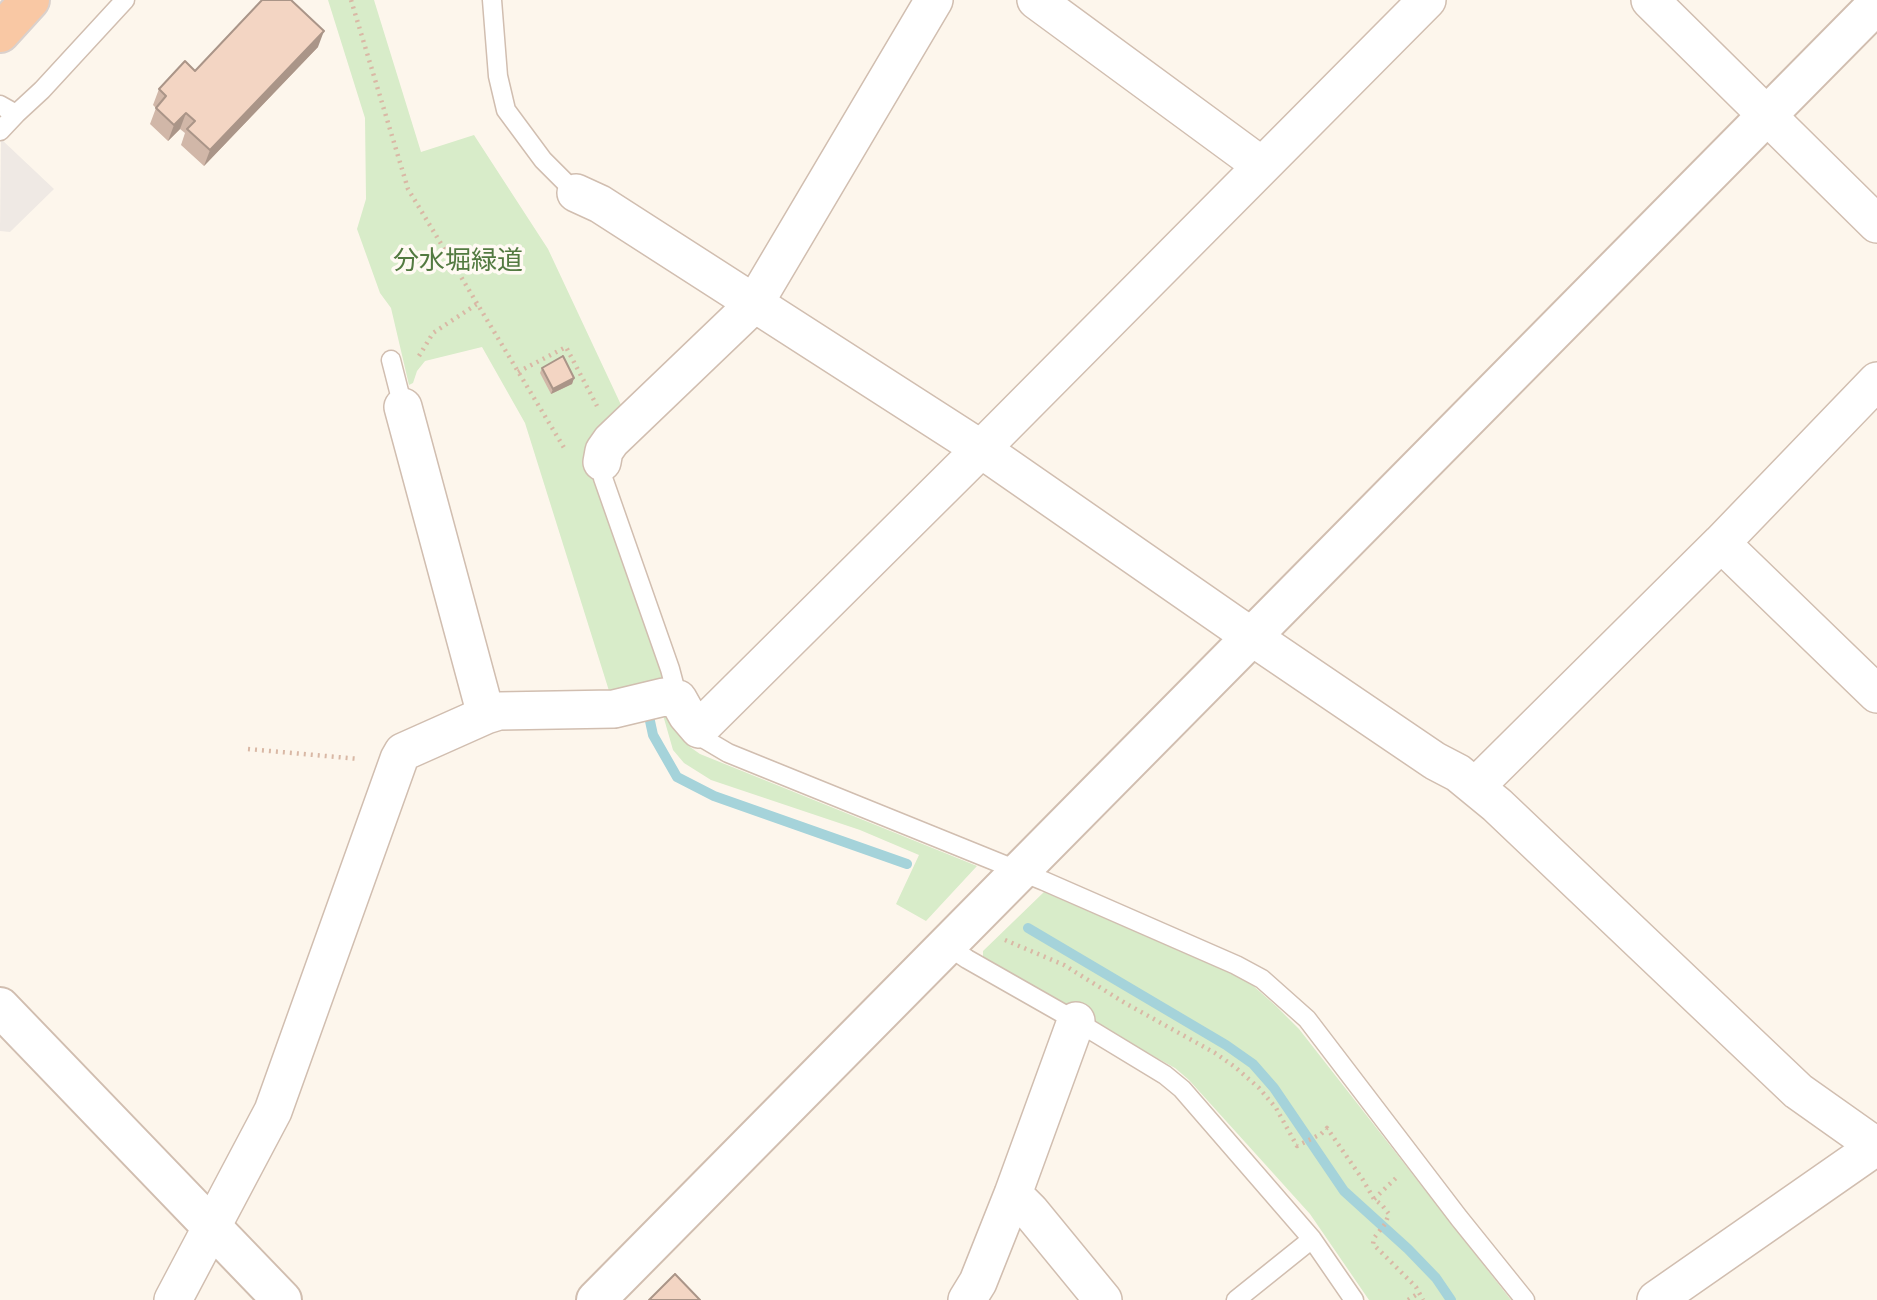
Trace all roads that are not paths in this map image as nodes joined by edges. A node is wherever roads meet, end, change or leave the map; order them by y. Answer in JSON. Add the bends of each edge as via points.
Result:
{"nodes":[{"id":1,"x":30,"y":0,"type":"edge"},
{"id":2,"x":125,"y":0,"type":"edge"},
{"id":3,"x":492,"y":0,"type":"edge"},
{"id":4,"x":1037,"y":0,"type":"edge"},
{"id":5,"x":1427,"y":0,"type":"edge"},
{"id":6,"x":1650,"y":0,"type":"edge"},
{"id":7,"x":931,"y":1,"type":"edge"},
{"id":8,"x":1877,"y":4,"type":"edge"},
{"id":9,"x":0,"y":33,"type":"edge"},
{"id":10,"x":0,"y":105,"type":"edge"},
{"id":11,"x":16,"y":114,"type":"junction"},
{"id":12,"x":1767,"y":116,"type":"junction"},
{"id":13,"x":0,"y":131,"type":"edge"},
{"id":14,"x":1262,"y":166,"type":"junction"},
{"id":15,"x":576,"y":193,"type":"joint"},
{"id":16,"x":1877,"y":224,"type":"edge"},
{"id":17,"x":754,"y":303,"type":"junction"},
{"id":18,"x":391,"y":360,"type":"dead end"},
{"id":19,"x":1877,"y":381,"type":"edge"},
{"id":20,"x":401,"y":398,"type":"joint"},
{"id":21,"x":981,"y":449,"type":"junction"},
{"id":22,"x":595,"y":453,"type":"joint"},
{"id":23,"x":1721,"y":543,"type":"junction"},
{"id":24,"x":1253,"y":637,"type":"junction"},
{"id":25,"x":1877,"y":694,"type":"edge"},
{"id":26,"x":678,"y":699,"type":"junction"},
{"id":27,"x":486,"y":715,"type":"junction"},
{"id":28,"x":699,"y":729,"type":"junction"},
{"id":29,"x":1476,"y":786,"type":"junction"},
{"id":30,"x":1019,"y":872,"type":"junction"},
{"id":31,"x":948,"y":946,"type":"junction"},
{"id":32,"x":0,"y":1007,"type":"edge"},
{"id":33,"x":1076,"y":1021,"type":"junction"},
{"id":34,"x":1877,"y":1146,"type":"edge"},
{"id":35,"x":1013,"y":1194,"type":"junction"},
{"id":36,"x":211,"y":1228,"type":"junction"},
{"id":37,"x":1311,"y":1239,"type":"junction"},
{"id":38,"x":173,"y":1300,"type":"edge"},
{"id":39,"x":282,"y":1300,"type":"edge"},
{"id":40,"x":596,"y":1300,"type":"edge"},
{"id":41,"x":967,"y":1300,"type":"edge"},
{"id":42,"x":1103,"y":1300,"type":"edge"},
{"id":43,"x":1236,"y":1300,"type":"edge"},
{"id":44,"x":1354,"y":1300,"type":"edge"},
{"id":45,"x":1525,"y":1300,"type":"edge"},
{"id":46,"x":1656,"y":1300,"type":"edge"}],
"edges":[{"from":1,"to":9,"type":"highway"},
{"from":2,"to":11,"type":"lane"},
{"from":3,"to":15,"type":"lane","via":[[498,76],[506,110],[543,160]]},
{"from":4,"to":14,"type":"street"},
{"from":5,"to":14,"type":"street"},
{"from":6,"to":12,"type":"street"},
{"from":7,"to":17,"type":"street"},
{"from":8,"to":12,"type":"street"},
{"from":10,"to":11,"type":"lane"},
{"from":11,"to":13,"type":"lane"},
{"from":12,"to":16,"type":"street"},
{"from":12,"to":24,"type":"street"},
{"from":14,"to":21,"type":"street"},
{"from":15,"to":17,"type":"street"},
{"from":17,"to":21,"type":"street"},
{"from":17,"to":22,"type":"street"},
{"from":18,"to":20,"type":"lane"},
{"from":19,"to":23,"type":"street"},
{"from":20,"to":27,"type":"street"},
{"from":21,"to":24,"type":"street"},
{"from":21,"to":28,"type":"street"},
{"from":22,"to":26,"type":"lane"},
{"from":23,"to":25,"type":"street"},
{"from":23,"to":29,"type":"street"},
{"from":24,"to":29,"type":"street"},
{"from":24,"to":30,"type":"street"},
{"from":26,"to":27,"type":"street","via":[[664,697],[599,711],[517,710]]},
{"from":26,"to":28,"type":"street"},
{"from":27,"to":36,"type":"street","via":[[403,752],[398,759],[273,1111]]},
{"from":28,"to":30,"type":"lane","via":[[706,740],[728,753]]},
{"from":29,"to":34,"type":"street","via":[[1798,1091]]},
{"from":30,"to":31,"type":"street"},
{"from":30,"to":45,"type":"lane","via":[[1236,965],[1282,995],[1307,1019]]},
{"from":31,"to":33,"type":"lane"},
{"from":31,"to":40,"type":"street"},
{"from":32,"to":36,"type":"street"},
{"from":33,"to":35,"type":"street"},
{"from":33,"to":37,"type":"lane","via":[[1182,1089]]},
{"from":34,"to":46,"type":"street"},
{"from":35,"to":41,"type":"street"},
{"from":35,"to":42,"type":"street"},
{"from":36,"to":38,"type":"street"},
{"from":36,"to":39,"type":"street"},
{"from":37,"to":43,"type":"lane"},
{"from":37,"to":44,"type":"lane"}]}
